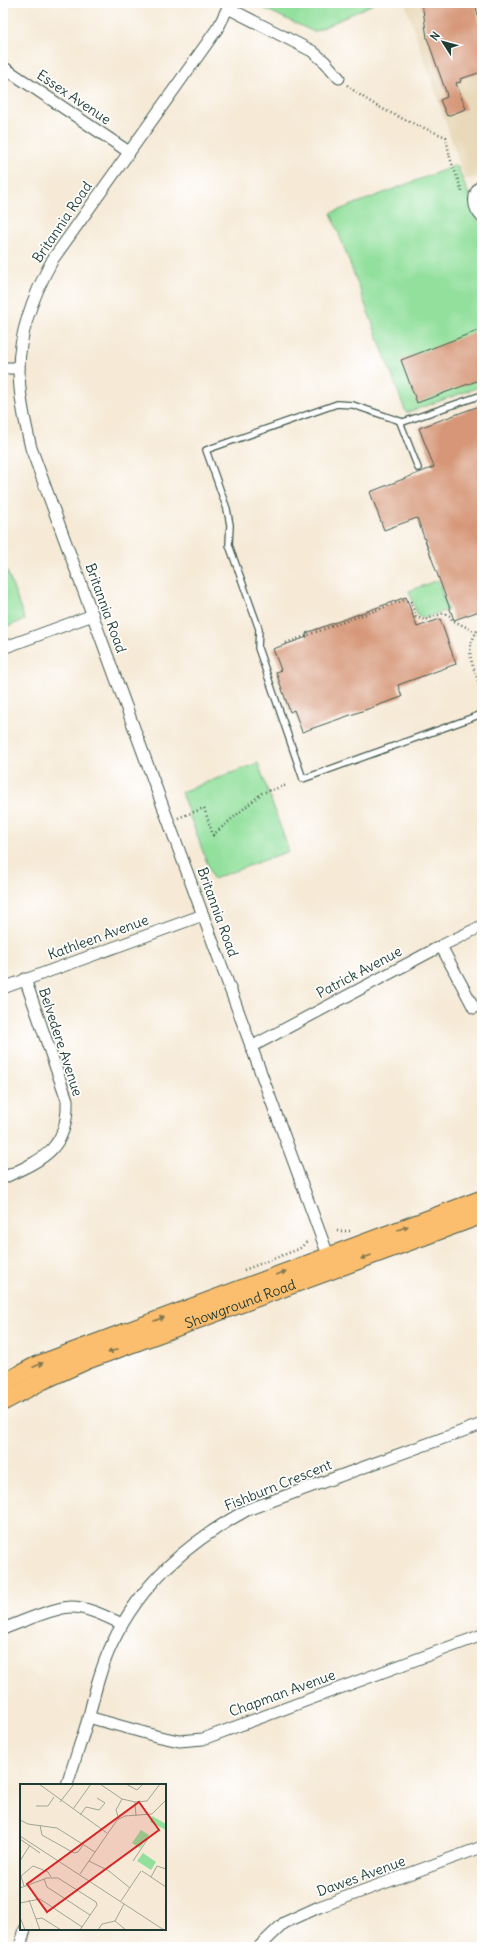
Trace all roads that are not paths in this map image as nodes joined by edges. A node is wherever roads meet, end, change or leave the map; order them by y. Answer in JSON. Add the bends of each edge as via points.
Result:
{"nodes":[{"id":1,"x":229,"y":6,"type":"edge"},
{"id":2,"x":3,"y":67,"type":"edge"},
{"id":3,"x":339,"y":78,"type":"road end"},
{"id":4,"x":129,"y":152,"type":"junction"},
{"id":5,"x":482,"y":185,"type":"edge"},
{"id":6,"x":482,"y":217,"type":"edge"},
{"id":7,"x":3,"y":368,"type":"edge"},
{"id":8,"x":19,"y":368,"type":"junction"},
{"id":9,"x":482,"y":395,"type":"edge"},
{"id":10,"x":400,"y":422,"type":"junction"},
{"id":11,"x":418,"y":468,"type":"dead end"},
{"id":12,"x":93,"y":615,"type":"junction"},
{"id":13,"x":3,"y":648,"type":"edge"},
{"id":14,"x":482,"y":714,"type":"edge"},
{"id":15,"x":203,"y":915,"type":"junction"},
{"id":16,"x":482,"y":926,"type":"edge"},
{"id":17,"x":441,"y":946,"type":"junction"},
{"id":18,"x":25,"y":979,"type":"junction"},
{"id":19,"x":3,"y":988,"type":"edge"},
{"id":20,"x":474,"y":1008,"type":"dead end"},
{"id":21,"x":252,"y":1047,"type":"junction"},
{"id":22,"x":3,"y":1178,"type":"edge"},
{"id":23,"x":482,"y":1199,"type":"edge"},
{"id":24,"x":482,"y":1215,"type":"edge"},
{"id":25,"x":328,"y":1255,"type":"junction"},
{"id":26,"x":3,"y":1383,"type":"edge"},
{"id":27,"x":3,"y":1402,"type":"edge"},
{"id":28,"x":482,"y":1424,"type":"edge"},
{"id":29,"x":122,"y":1624,"type":"junction"},
{"id":30,"x":3,"y":1629,"type":"edge"},
{"id":31,"x":482,"y":1635,"type":"edge"},
{"id":32,"x":88,"y":1717,"type":"junction"},
{"id":33,"x":67,"y":1784,"type":"edge"},
{"id":34,"x":482,"y":1847,"type":"edge"},
{"id":35,"x":25,"y":1930,"type":"edge"},
{"id":36,"x":20,"y":1947,"type":"edge"},
{"id":37,"x":259,"y":1947,"type":"edge"}],
"edges":[{"from":1,"to":3,"type":"street","via":[[312,51]]},
{"from":1,"to":4,"type":"street","name":"Britannia Road","via":[[205,46]]},
{"from":2,"to":4,"type":"street","name":"Essex Avenue"},
{"from":4,"to":8,"type":"street","name":"Britannia Road","via":[[63,244],[45,275],[27,321]]},
{"from":5,"to":6,"type":"street","via":[[474,200],[477,212]]},
{"from":7,"to":8,"type":"street"},
{"from":8,"to":12,"type":"street","name":"Britannia Road","via":[[22,407],[31,448]]},
{"from":9,"to":10,"type":"lane"},
{"from":10,"to":11,"type":"lane"},
{"from":10,"to":14,"type":"lane","via":[[353,404],[338,404],[206,450],[227,509],[230,525],[229,545],[260,629],[258,648],[303,779]]},
{"from":12,"to":13,"type":"street"},
{"from":12,"to":15,"type":"street","name":"Britannia Road"},
{"from":15,"to":18,"type":"street","name":"Kathleen Avenue"},
{"from":15,"to":21,"type":"street","name":"Britannia Road"},
{"from":16,"to":17,"type":"street","name":"Patrick Avenue"},
{"from":17,"to":20,"type":"street"},
{"from":17,"to":21,"type":"street","name":"Patrick Avenue"},
{"from":18,"to":19,"type":"street","name":"Kathleen Avenue"},
{"from":18,"to":22,"type":"street","name":"Belvedere Avenue","via":[[67,1100],[67,1115],[62,1133],[50,1152],[37,1162]]},
{"from":21,"to":25,"type":"street","name":"Britannia Road"},
{"from":25,"to":23,"type":"main road","name":"Showground Road","one_way":true},
{"from":24,"to":27,"type":"main road","name":"Showground Road","one_way":true,"via":[[88,1360]]},
{"from":26,"to":25,"type":"main road","name":"Showground Road","one_way":true,"via":[[37,1365]]},
{"from":28,"to":29,"type":"street","name":"Fishburn Crescent","via":[[247,1510],[218,1526],[188,1547],[163,1571],[138,1600]]},
{"from":29,"to":30,"type":"street","via":[[92,1611],[71,1607],[44,1613]]},
{"from":29,"to":32,"type":"street","name":"Fishburn Crescent","via":[[99,1674]]},
{"from":31,"to":32,"type":"street","name":"Chapman Avenue","via":[[203,1739],[179,1740],[156,1736]]},
{"from":32,"to":33,"type":"street","name":"Fishburn Crescent"},
{"from":34,"to":37,"type":"street","name":"Dawes Avenue","via":[[319,1907],[284,1923]]},
{"from":35,"to":36,"type":"street"}]}
